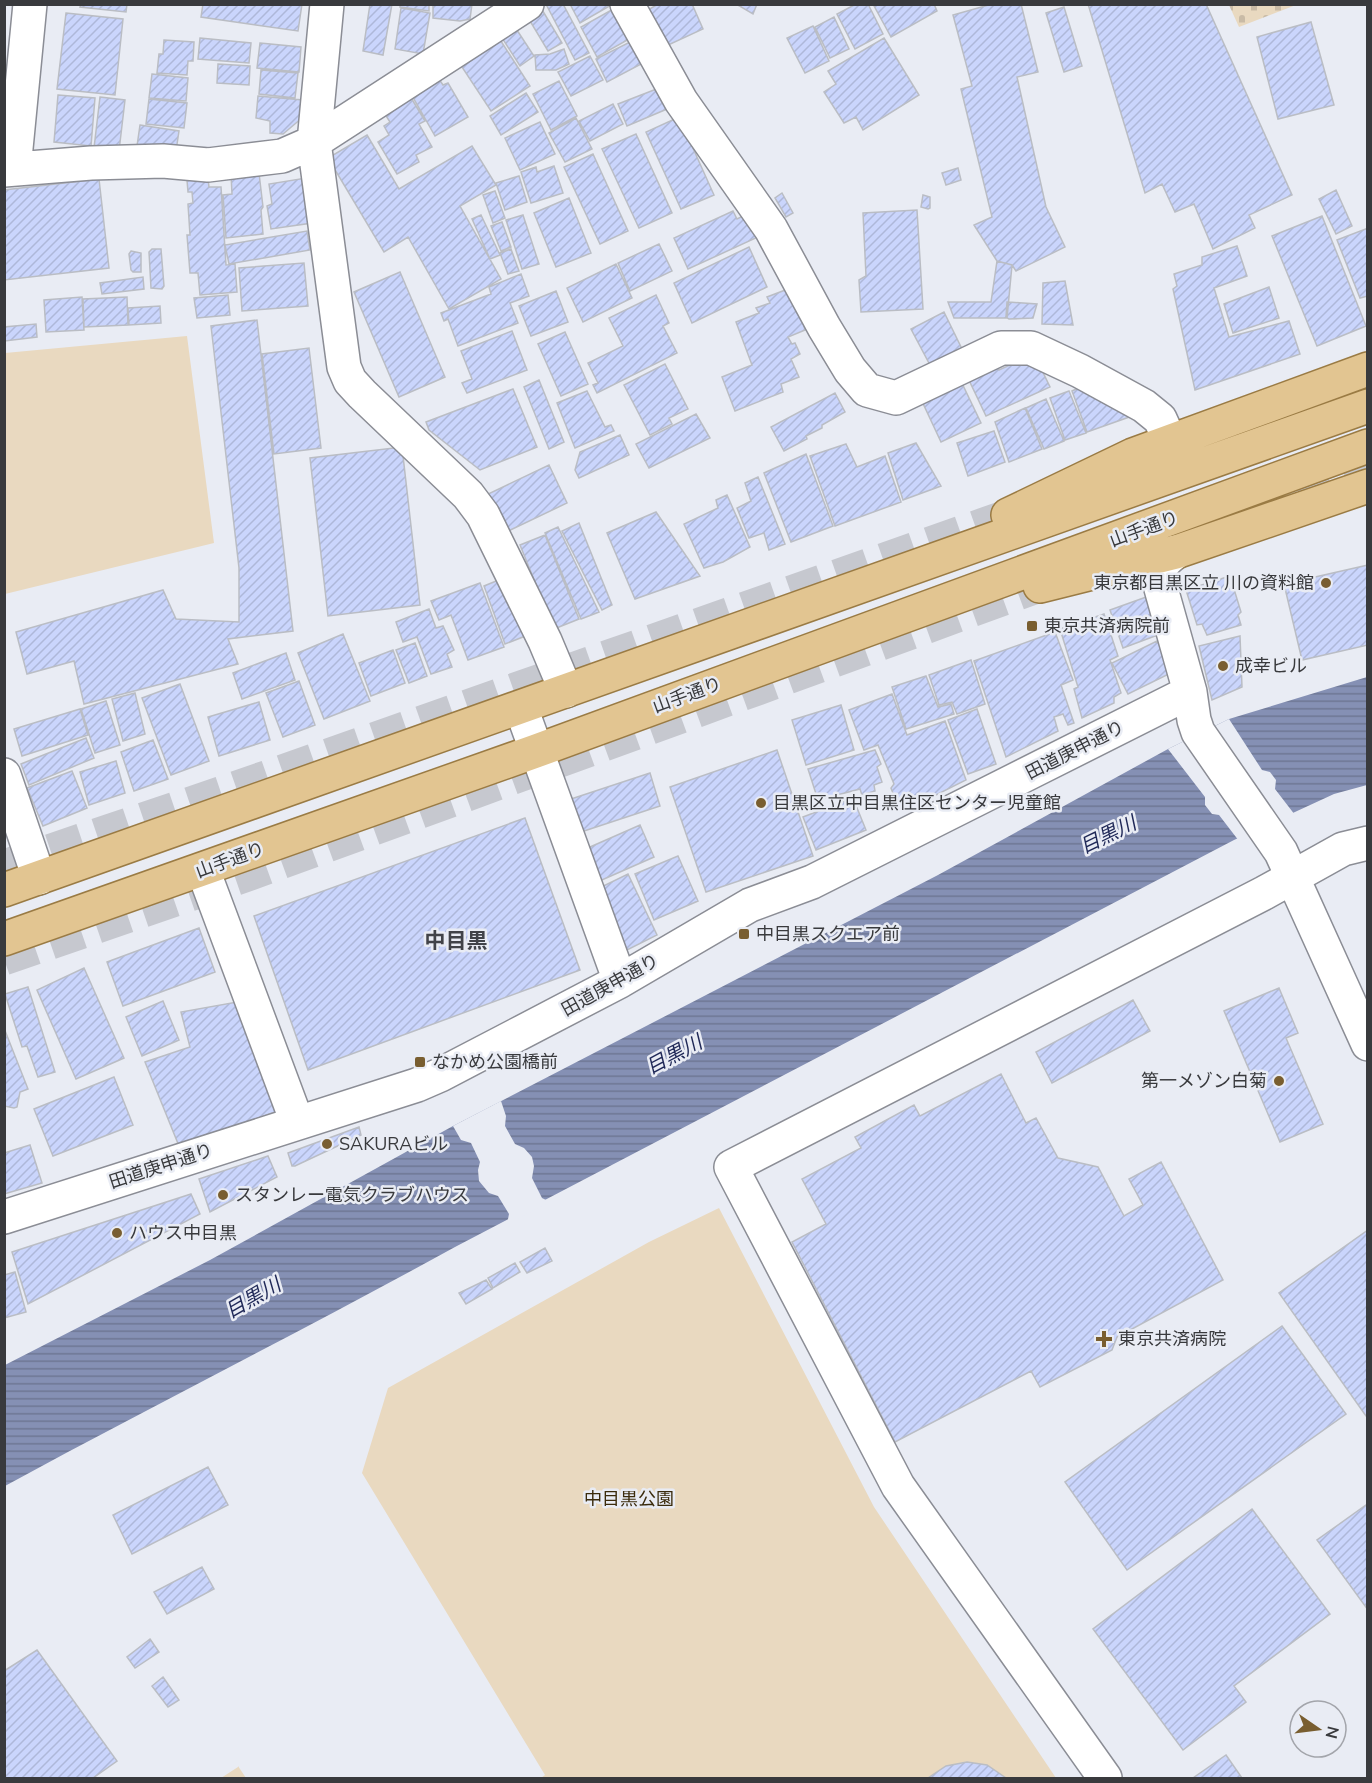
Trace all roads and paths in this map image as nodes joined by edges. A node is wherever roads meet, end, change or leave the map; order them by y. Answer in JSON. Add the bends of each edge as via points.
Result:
{"nodes":[{"id":1,"x":30,"y":4,"type":"edge"},
{"id":2,"x":327,"y":4,"type":"edge"},
{"id":3,"x":527,"y":4,"type":"edge"},
{"id":4,"x":627,"y":4,"type":"edge"},
{"id":5,"x":314,"y":141,"type":"junction"},
{"id":6,"x":9,"y":170,"type":"edge"},
{"id":7,"x":1368,"y":369,"type":"edge"},
{"id":8,"x":1368,"y":406,"type":"edge"},
{"id":9,"x":1170,"y":441,"type":"junction"},
{"id":10,"x":1368,"y":446,"type":"edge"},
{"id":11,"x":1368,"y":486,"type":"edge"},
{"id":12,"x":1176,"y":552,"type":"junction"},
{"id":13,"x":858,"y":587,"type":"junction"},
{"id":14,"x":867,"y":630,"type":"junction"},
{"id":15,"x":566,"y":691,"type":"junction"},
{"id":16,"x":1190,"y":692,"type":"junction"},
{"id":17,"x":521,"y":708,"type":"junction"},
{"id":18,"x":536,"y":751,"type":"junction"},
{"id":19,"x":4,"y":775,"type":"edge"},
{"id":20,"x":1368,"y":843,"type":"edge"},
{"id":21,"x":203,"y":870,"type":"junction"},
{"id":22,"x":39,"y":878,"type":"junction"},
{"id":23,"x":1294,"y":878,"type":"junction"},
{"id":24,"x":4,"y":890,"type":"edge"},
{"id":25,"x":4,"y":939,"type":"edge"},
{"id":26,"x":620,"y":981,"type":"junction"},
{"id":27,"x":1368,"y":1044,"type":"edge"},
{"id":28,"x":297,"y":1122,"type":"junction"},
{"id":29,"x":4,"y":1217,"type":"edge"},
{"id":30,"x":1105,"y":1779,"type":"edge"}],
"edges":[{"from":1,"to":6,"type":"street"},
{"from":2,"to":5,"type":"street"},
{"from":3,"to":5,"type":"street"},
{"from":4,"to":9,"type":"street","via":[[681,101],[771,229],[824,327],[867,390],[896,398],[1001,348],[1031,348],[1144,406],[1160,419]]},
{"from":5,"to":6,"type":"street","via":[[282,156],[219,164],[91,163]]},
{"from":5,"to":15,"type":"street","via":[[344,367],[350,381],[468,495],[483,515]]},
{"from":7,"to":9,"type":"main road"},
{"from":8,"to":13,"type":"main road"},
{"from":9,"to":13,"type":"main road","via":[[1133,455]]},
{"from":10,"to":14,"type":"main road","name":"山手通り"},
{"from":11,"to":12,"type":"main road"},
{"from":12,"to":14,"type":"main road"},
{"from":12,"to":16,"type":"street","via":[[1161,564],[1159,578]]},
{"from":13,"to":15,"type":"main road"},
{"from":14,"to":18,"type":"main road","name":"山手通り"},
{"from":15,"to":17,"type":"main road"},
{"from":16,"to":23,"type":"street","via":[[1198,732],[1275,841]]},
{"from":16,"to":26,"type":"street","name":"田道庚申通り","via":[[812,882],[750,905]]},
{"from":17,"to":18,"type":"street"},
{"from":17,"to":22,"type":"main road"},
{"from":18,"to":21,"type":"main road","name":"山手通り"},
{"from":18,"to":26,"type":"street"},
{"from":19,"to":22,"type":"street"},
{"from":20,"to":23,"type":"street","via":[[1343,849]]},
{"from":21,"to":25,"type":"main road","name":"山手通り"},
{"from":21,"to":28,"type":"street"},
{"from":22,"to":24,"type":"main road"},
{"from":23,"to":27,"type":"street"},
{"from":23,"to":30,"type":"street","via":[[731,1167],[898,1486]]},
{"from":26,"to":28,"type":"street","name":"田道庚申通り","via":[[440,1075]]},
{"from":28,"to":29,"type":"street","name":"田道庚申通り"}]}
